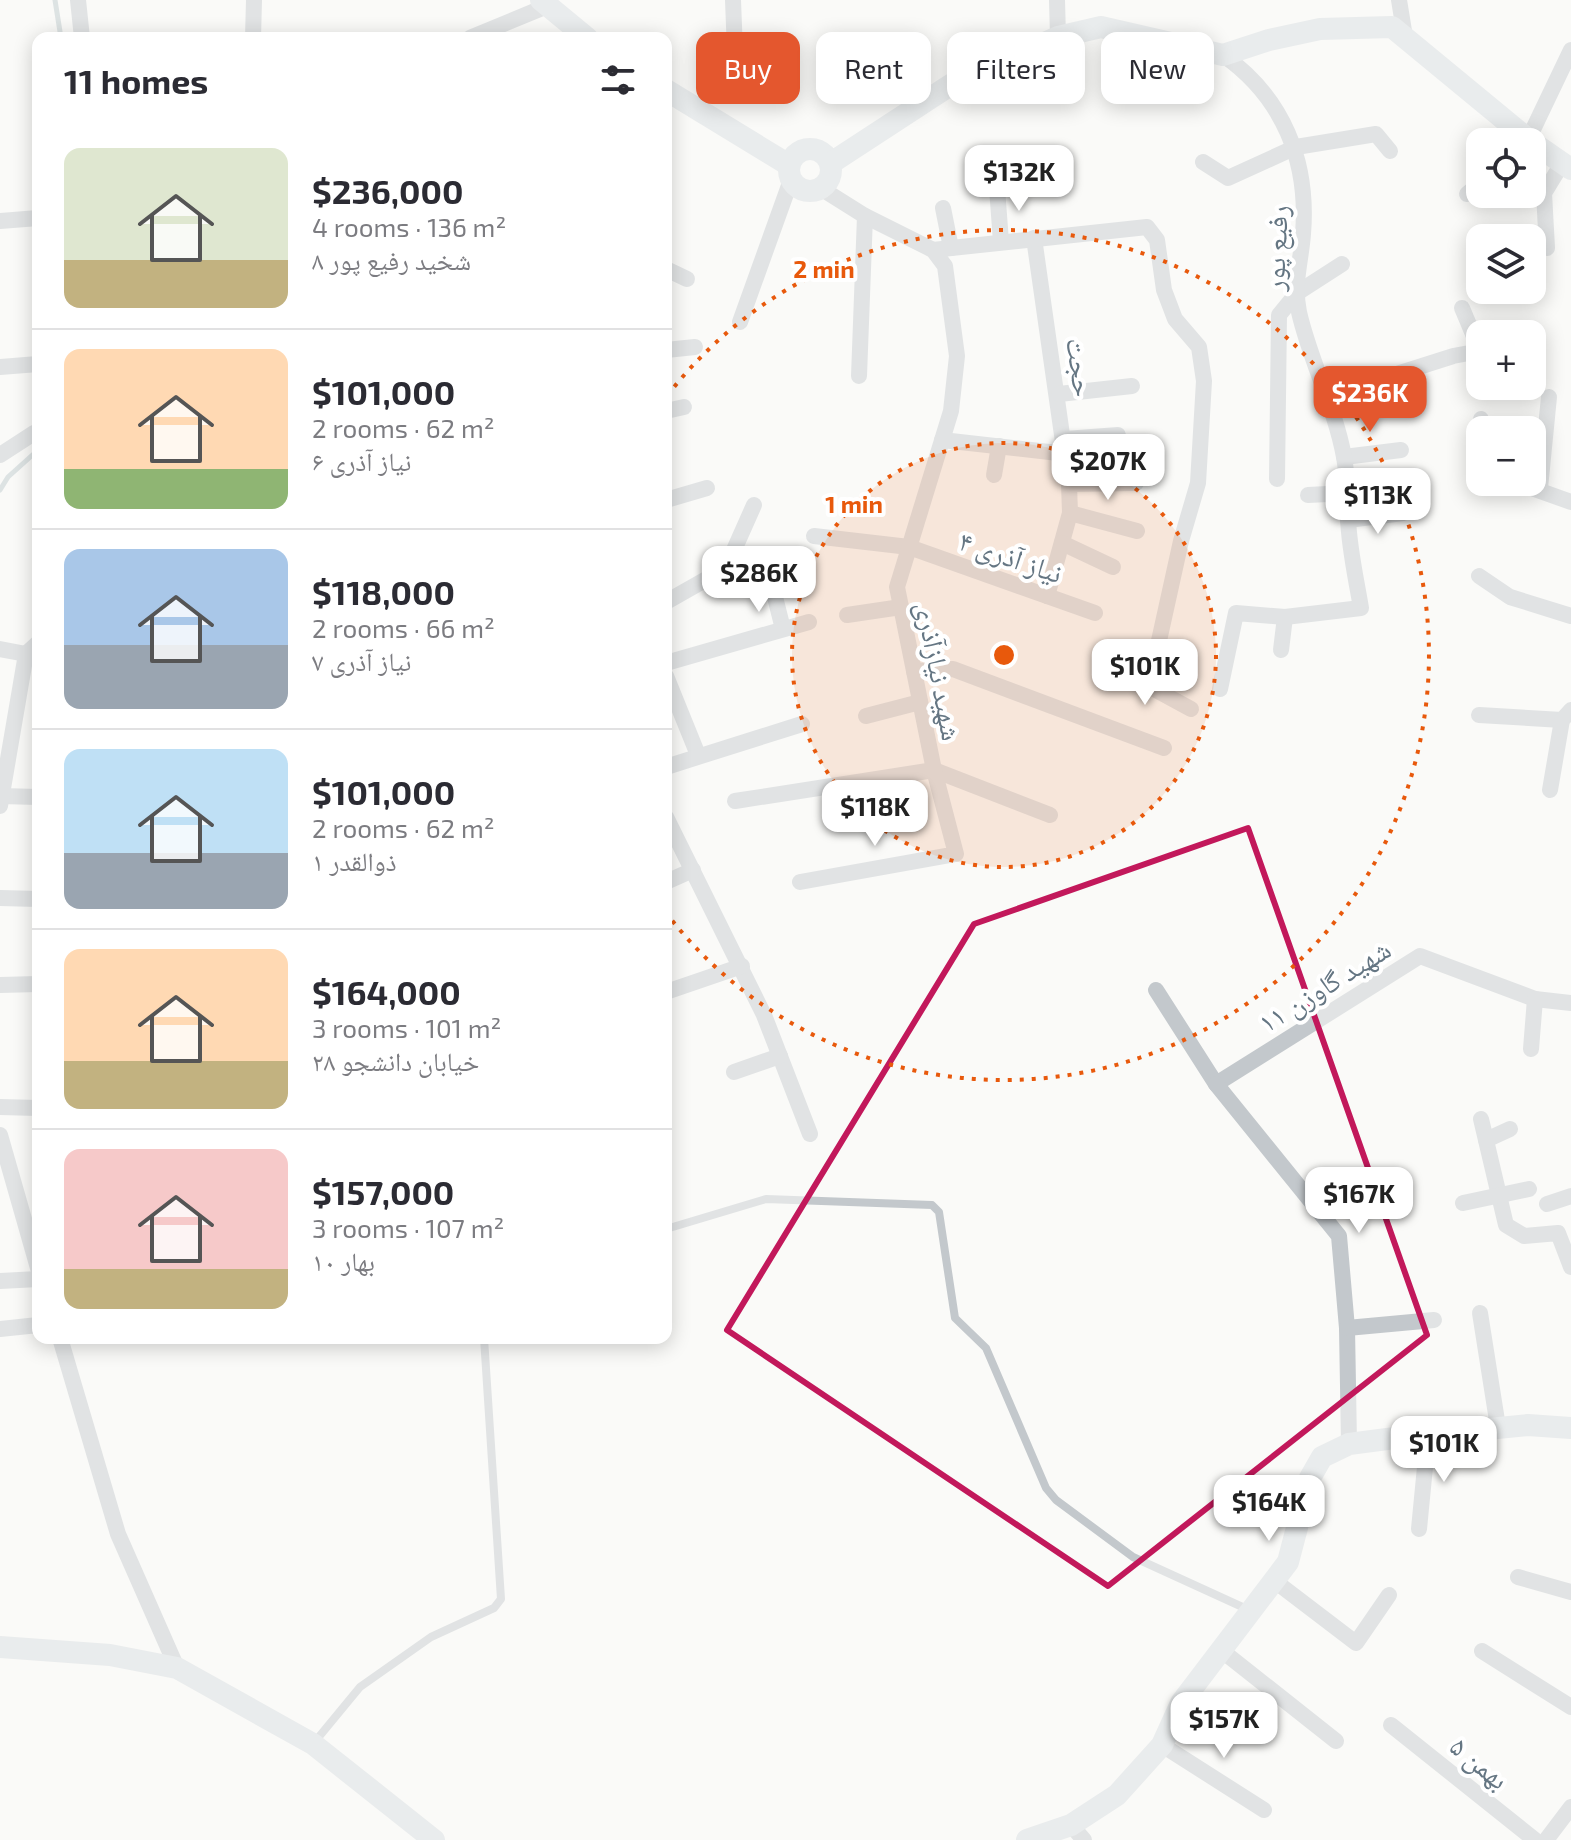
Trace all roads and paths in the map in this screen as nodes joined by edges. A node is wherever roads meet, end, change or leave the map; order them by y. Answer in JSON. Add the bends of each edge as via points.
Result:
{"nodes":[{"id":1,"x":78,"y":0,"type":"edge"},
{"id":2,"x":254,"y":0,"type":"edge"},
{"id":3,"x":733,"y":0,"type":"edge"},
{"id":4,"x":1057,"y":0,"type":"edge"},
{"id":5,"x":1399,"y":0,"type":"edge"},
{"id":6,"x":544,"y":3,"type":"edge"},
{"id":7,"x":81,"y":32,"type":"edge"},
{"id":8,"x":253,"y":32,"type":"edge"},
{"id":9,"x":483,"y":32,"type":"edge"},
{"id":10,"x":580,"y":32,"type":"edge"},
{"id":11,"x":734,"y":32,"type":"edge"},
{"id":12,"x":1058,"y":32,"type":"edge"},
{"id":13,"x":1080,"y":32,"type":"edge"},
{"id":14,"x":1405,"y":37,"type":"junction"},
{"id":15,"x":1571,"y":50,"type":"edge"},
{"id":16,"x":1223,"y":55,"type":"junction"},
{"id":17,"x":947,"y":87,"type":"edge"},
{"id":18,"x":672,"y":94,"type":"edge"},
{"id":19,"x":1513,"y":128,"type":"edge"},
{"id":20,"x":1534,"y":128,"type":"edge"},
{"id":21,"x":1296,"y":147,"type":"junction"},
{"id":22,"x":1390,"y":151,"type":"dead end"},
{"id":23,"x":1546,"y":153,"type":"edge"},
{"id":24,"x":1203,"y":162,"type":"dead end"},
{"id":25,"x":831,"y":163,"type":"junction"},
{"id":26,"x":1567,"y":166,"type":"edge"},
{"id":27,"x":790,"y":172,"type":"junction"},
{"id":28,"x":997,"y":188,"type":"dead end"},
{"id":29,"x":822,"y":189,"type":"junction"},
{"id":30,"x":943,"y":208,"type":"dead end"},
{"id":31,"x":865,"y":216,"type":"junction"},
{"id":32,"x":32,"y":218,"type":"edge"},
{"id":33,"x":0,"y":221,"type":"edge"},
{"id":34,"x":1034,"y":238,"type":"junction"},
{"id":35,"x":1001,"y":242,"type":"junction"},
{"id":36,"x":951,"y":248,"type":"junction"},
{"id":37,"x":1547,"y":248,"type":"dead end"},
{"id":38,"x":933,"y":250,"type":"junction"},
{"id":39,"x":1342,"y":264,"type":"dead end"},
{"id":40,"x":672,"y":272,"type":"edge"},
{"id":41,"x":687,"y":279,"type":"dead end"},
{"id":42,"x":1297,"y":293,"type":"junction"},
{"id":43,"x":1462,"y":308,"type":"dead end"},
{"id":44,"x":740,"y":322,"type":"dead end"},
{"id":45,"x":695,"y":347,"type":"dead end"},
{"id":46,"x":672,"y":349,"type":"edge"},
{"id":47,"x":32,"y":364,"type":"edge"},
{"id":48,"x":0,"y":367,"type":"edge"},
{"id":49,"x":859,"y":376,"type":"dead end"},
{"id":50,"x":1132,"y":386,"type":"dead end"},
{"id":51,"x":1059,"y":394,"type":"junction"},
{"id":52,"x":1327,"y":396,"type":"junction"},
{"id":53,"x":1549,"y":397,"type":"dead end"},
{"id":54,"x":684,"y":407,"type":"dead end"},
{"id":55,"x":672,"y":410,"type":"edge"},
{"id":56,"x":1546,"y":427,"type":"edge"},
{"id":57,"x":32,"y":434,"type":"edge"},
{"id":58,"x":1118,"y":435,"type":"dead end"},
{"id":59,"x":942,"y":440,"type":"junction"},
{"id":60,"x":999,"y":446,"type":"junction"},
{"id":61,"x":1066,"y":446,"type":"junction"},
{"id":62,"x":1401,"y":450,"type":"dead end"},
{"id":63,"x":0,"y":455,"type":"edge"},
{"id":64,"x":1344,"y":457,"type":"junction"},
{"id":65,"x":994,"y":475,"type":"dead end"},
{"id":66,"x":1277,"y":479,"type":"dead end"},
{"id":67,"x":1136,"y":483,"type":"dead end"},
{"id":68,"x":1069,"y":484,"type":"junction"},
{"id":69,"x":707,"y":488,"type":"dead end"},
{"id":70,"x":1546,"y":491,"type":"edge"},
{"id":71,"x":1347,"y":493,"type":"junction"},
{"id":72,"x":1308,"y":495,"type":"dead end"},
{"id":73,"x":672,"y":498,"type":"edge"},
{"id":74,"x":1571,"y":502,"type":"edge"},
{"id":75,"x":754,"y":505,"type":"dead end"},
{"id":76,"x":1070,"y":513,"type":"junction"},
{"id":77,"x":1403,"y":513,"type":"dead end"},
{"id":78,"x":1348,"y":520,"type":"junction"},
{"id":79,"x":1137,"y":531,"type":"dead end"},
{"id":80,"x":814,"y":536,"type":"dead end"},
{"id":81,"x":1062,"y":543,"type":"junction"},
{"id":82,"x":909,"y":547,"type":"junction"},
{"id":83,"x":1113,"y":567,"type":"dead end"},
{"id":84,"x":1479,"y":576,"type":"dead end"},
{"id":85,"x":773,"y":589,"type":"dead end"},
{"id":86,"x":1047,"y":596,"type":"junction"},
{"id":87,"x":672,"y":599,"type":"edge"},
{"id":88,"x":901,"y":607,"type":"junction"},
{"id":89,"x":1095,"y":613,"type":"dead end"},
{"id":90,"x":847,"y":615,"type":"dead end"},
{"id":91,"x":1571,"y":616,"type":"edge"},
{"id":92,"x":1285,"y":617,"type":"junction"},
{"id":93,"x":809,"y":622,"type":"dead end"},
{"id":94,"x":783,"y":629,"type":"junction"},
{"id":95,"x":0,"y":649,"type":"edge"},
{"id":96,"x":32,"y":649,"type":"edge"},
{"id":97,"x":1281,"y":650,"type":"dead end"},
{"id":98,"x":672,"y":661,"type":"edge"},
{"id":99,"x":1119,"y":670,"type":"dead end"},
{"id":100,"x":914,"y":671,"type":"junction"},
{"id":101,"x":1149,"y":686,"type":"junction"},
{"id":102,"x":1220,"y":689,"type":"dead end"},
{"id":103,"x":672,"y":691,"type":"edge"},
{"id":104,"x":920,"y":702,"type":"junction"},
{"id":105,"x":1191,"y":709,"type":"dead end"},
{"id":106,"x":1479,"y":715,"type":"dead end"},
{"id":107,"x":1566,"y":715,"type":"edge"},
{"id":108,"x":866,"y":716,"type":"dead end"},
{"id":109,"x":802,"y":724,"type":"dead end"},
{"id":110,"x":1164,"y":748,"type":"dead end"},
{"id":111,"x":4,"y":754,"type":"edge"},
{"id":112,"x":698,"y":755,"type":"junction"},
{"id":113,"x":672,"y":765,"type":"edge"},
{"id":114,"x":934,"y":770,"type":"junction"},
{"id":115,"x":1550,"y":790,"type":"dead end"},
{"id":116,"x":32,"y":798,"type":"edge"},
{"id":117,"x":1,"y":801,"type":"edge"},
{"id":118,"x":735,"y":801,"type":"dead end"},
{"id":119,"x":1050,"y":815,"type":"dead end"},
{"id":120,"x":672,"y":829,"type":"edge"},
{"id":121,"x":693,"y":870,"type":"junction"},
{"id":122,"x":672,"y":879,"type":"edge"},
{"id":123,"x":800,"y":882,"type":"dead end"},
{"id":124,"x":0,"y":898,"type":"edge"},
{"id":125,"x":32,"y":899,"type":"edge"},
{"id":126,"x":742,"y":966,"type":"junction"},
{"id":127,"x":32,"y":984,"type":"edge"},
{"id":128,"x":0,"y":985,"type":"edge"},
{"id":129,"x":672,"y":990,"type":"edge"},
{"id":130,"x":1156,"y":990,"type":"dead end"},
{"id":131,"x":1535,"y":999,"type":"junction"},
{"id":132,"x":1571,"y":1003,"type":"edge"},
{"id":133,"x":1531,"y":1049,"type":"dead end"},
{"id":134,"x":780,"y":1056,"type":"junction"},
{"id":135,"x":734,"y":1072,"type":"dead end"},
{"id":136,"x":1216,"y":1084,"type":"junction"},
{"id":137,"x":0,"y":1107,"type":"edge"},
{"id":138,"x":32,"y":1108,"type":"edge"},
{"id":139,"x":1481,"y":1119,"type":"dead end"},
{"id":140,"x":1510,"y":1129,"type":"dead end"},
{"id":141,"x":810,"y":1134,"type":"dead end"},
{"id":142,"x":0,"y":1135,"type":"edge"},
{"id":143,"x":1486,"y":1140,"type":"junction"},
{"id":144,"x":1529,"y":1189,"type":"dead end"},
{"id":145,"x":1499,"y":1196,"type":"junction"},
{"id":146,"x":1571,"y":1196,"type":"edge"},
{"id":147,"x":1463,"y":1203,"type":"dead end"},
{"id":148,"x":1547,"y":1204,"type":"dead end"},
{"id":149,"x":672,"y":1227,"type":"edge"},
{"id":150,"x":32,"y":1247,"type":"edge"},
{"id":151,"x":1571,"y":1267,"type":"edge"},
{"id":152,"x":32,"y":1279,"type":"edge"},
{"id":153,"x":0,"y":1281,"type":"edge"},
{"id":154,"x":1480,"y":1313,"type":"dead end"},
{"id":155,"x":1434,"y":1320,"type":"dead end"},
{"id":156,"x":32,"y":1326,"type":"edge"},
{"id":157,"x":1347,"y":1328,"type":"junction"},
{"id":158,"x":0,"y":1329,"type":"edge"},
{"id":159,"x":62,"y":1344,"type":"edge"},
{"id":160,"x":484,"y":1344,"type":"edge"},
{"id":161,"x":1498,"y":1427,"type":"junction"},
{"id":162,"x":1571,"y":1428,"type":"edge"},
{"id":163,"x":1428,"y":1436,"type":"junction"},
{"id":164,"x":1349,"y":1444,"type":"junction"},
{"id":165,"x":1419,"y":1529,"type":"dead end"},
{"id":166,"x":1518,"y":1577,"type":"dead end"},
{"id":167,"x":1276,"y":1582,"type":"junction"},
{"id":168,"x":1571,"y":1592,"type":"edge"},
{"id":169,"x":1389,"y":1595,"type":"dead end"},
{"id":170,"x":1249,"y":1610,"type":"junction"},
{"id":171,"x":0,"y":1647,"type":"edge"},
{"id":172,"x":1221,"y":1650,"type":"junction"},
{"id":173,"x":1482,"y":1651,"type":"dead end"},
{"id":174,"x":177,"y":1668,"type":"junction"},
{"id":175,"x":1571,"y":1707,"type":"edge"},
{"id":176,"x":1391,"y":1725,"type":"dead end"},
{"id":177,"x":1336,"y":1741,"type":"dead end"},
{"id":178,"x":313,"y":1744,"type":"junction"},
{"id":179,"x":1162,"y":1745,"type":"junction"},
{"id":180,"x":1571,"y":1807,"type":"edge"},
{"id":181,"x":1264,"y":1810,"type":"dead end"},
{"id":182,"x":1078,"y":1832,"type":"edge"},
{"id":183,"x":434,"y":1840,"type":"edge"},
{"id":184,"x":1027,"y":1840,"type":"edge"},
{"id":185,"x":1535,"y":1840,"type":"edge"},
{"id":186,"x":1546,"y":1840,"type":"edge"}],
"edges":[{"from":1,"to":7,"type":"street"},
{"from":2,"to":8,"type":"street"},
{"from":3,"to":11,"type":"street"},
{"from":4,"to":12,"type":"street"},
{"from":5,"to":14,"type":"street"},
{"from":6,"to":9,"type":"street"},
{"from":6,"to":10,"type":"street"},
{"from":13,"to":16,"type":"street","via":[[1101,27]]},
{"from":14,"to":16,"type":"street","via":[[1392,27],[1320,29]]},
{"from":14,"to":19,"type":"street"},
{"from":15,"to":20,"type":"street"},
{"from":16,"to":21,"type":"street","name":"رفیع پور","via":[[1245,71],[1276,108]]},
{"from":17,"to":25,"type":"street"},
{"from":18,"to":27,"type":"street"},
{"from":21,"to":22,"type":"street","via":[[1376,134]]},
{"from":21,"to":24,"type":"street","via":[[1228,178]]},
{"from":21,"to":42,"type":"street","name":"رفیع پور","via":[[1304,186]]},
{"from":23,"to":26,"type":"street"},
{"from":25,"to":27,"type":"street","via":[[810,149],[794,157]]},
{"from":25,"to":29,"type":"street","via":[[831,177]]},
{"from":26,"to":37,"type":"street","via":[[1544,193]]},
{"from":27,"to":29,"type":"street","via":[[805,191]]},
{"from":27,"to":44,"type":"street"},
{"from":28,"to":35,"type":"street"},
{"from":29,"to":31,"type":"street"},
{"from":30,"to":36,"type":"street"},
{"from":31,"to":38,"type":"street"},
{"from":31,"to":49,"type":"street"},
{"from":32,"to":33,"type":"street"},
{"from":34,"to":35,"type":"street"},
{"from":34,"to":51,"type":"street","name":"حجت"},
{"from":34,"to":101,"type":"street","via":[[1147,227],[1157,240],[1164,290],[1175,319],[1199,347],[1204,381],[1198,483]]},
{"from":35,"to":36,"type":"street"},
{"from":36,"to":38,"type":"street"},
{"from":38,"to":59,"type":"street","name":"شهید نیازآذری","via":[[945,266],[957,356]]},
{"from":39,"to":42,"type":"street"},
{"from":40,"to":41,"type":"street"},
{"from":42,"to":52,"type":"street","name":"رفیع پور"},
{"from":42,"to":66,"type":"street","via":[[1279,315]]},
{"from":43,"to":52,"type":"street","via":[[1480,351]]},
{"from":45,"to":46,"type":"street"},
{"from":47,"to":48,"type":"street"},
{"from":50,"to":51,"type":"street"},
{"from":51,"to":61,"type":"street","name":"حجت"},
{"from":52,"to":64,"type":"street","name":"رفیع پور"},
{"from":53,"to":56,"type":"street"},
{"from":54,"to":55,"type":"street"},
{"from":57,"to":63,"type":"street"},
{"from":58,"to":61,"type":"street"},
{"from":59,"to":60,"type":"street"},
{"from":59,"to":82,"type":"street","name":"شهید نیازآذری"},
{"from":60,"to":61,"type":"street"},
{"from":60,"to":65,"type":"street"},
{"from":61,"to":68,"type":"street","name":"حجت"},
{"from":62,"to":64,"type":"street"},
{"from":64,"to":71,"type":"street","name":"رفیع پور"},
{"from":67,"to":68,"type":"street"},
{"from":68,"to":76,"type":"street","name":"حجت"},
{"from":69,"to":73,"type":"street"},
{"from":70,"to":74,"type":"street"},
{"from":71,"to":72,"type":"street"},
{"from":71,"to":78,"type":"street","name":"رفیع پور"},
{"from":75,"to":87,"type":"street","via":[[726,568]]},
{"from":76,"to":79,"type":"street"},
{"from":76,"to":81,"type":"street","name":"حجت"},
{"from":77,"to":78,"type":"street"},
{"from":78,"to":92,"type":"street","name":"رفیع پور","via":[[1361,608]]},
{"from":80,"to":82,"type":"street","name":"نیاز آذری ۴"},
{"from":81,"to":83,"type":"street"},
{"from":81,"to":86,"type":"street","name":"حجت"},
{"from":82,"to":86,"type":"street","name":"نیاز آذری ۴"},
{"from":82,"to":88,"type":"street","name":"شهید نیازآذری","via":[[897,587]]},
{"from":84,"to":91,"type":"street","via":[[1510,597]]},
{"from":85,"to":94,"type":"street"},
{"from":86,"to":89,"type":"street","name":"نیاز آذری ۴"},
{"from":88,"to":90,"type":"street"},
{"from":88,"to":100,"type":"street","name":"شهید نیازآذری"},
{"from":92,"to":97,"type":"street"},
{"from":92,"to":102,"type":"street","via":[[1236,613]]},
{"from":93,"to":94,"type":"street"},
{"from":94,"to":98,"type":"street"},
{"from":95,"to":96,"type":"street"},
{"from":96,"to":111,"type":"street"},
{"from":99,"to":101,"type":"street"},
{"from":100,"to":104,"type":"street","name":"شهید نیازآذری"},
{"from":100,"to":110,"type":"street","via":[[953,669]]},
{"from":101,"to":105,"type":"street"},
{"from":103,"to":112,"type":"street"},
{"from":104,"to":108,"type":"street"},
{"from":104,"to":114,"type":"street","name":"شهید نیازآذری"},
{"from":106,"to":107,"type":"street"},
{"from":107,"to":115,"type":"street"},
{"from":109,"to":112,"type":"street"},
{"from":111,"to":117,"type":"street"},
{"from":112,"to":113,"type":"street"},
{"from":114,"to":118,"type":"street"},
{"from":114,"to":119,"type":"street"},
{"from":114,"to":123,"type":"street","name":"شهید نیازآذری","via":[[956,854]]},
{"from":116,"to":117,"type":"street"},
{"from":120,"to":121,"type":"street"},
{"from":121,"to":122,"type":"street"},
{"from":121,"to":126,"type":"street"},
{"from":124,"to":125,"type":"street"},
{"from":126,"to":129,"type":"street"},
{"from":126,"to":134,"type":"street"},
{"from":127,"to":128,"type":"street"},
{"from":130,"to":136,"type":"street"},
{"from":131,"to":132,"type":"street","name":"شهید گاوزن ۱۱"},
{"from":131,"to":133,"type":"street"},
{"from":131,"to":136,"type":"street","name":"شهید گاوزن ۱۱","via":[[1420,956]]},
{"from":134,"to":135,"type":"street"},
{"from":134,"to":141,"type":"street"},
{"from":136,"to":157,"type":"street","via":[[1339,1236]]},
{"from":137,"to":138,"type":"street"},
{"from":139,"to":143,"type":"street"},
{"from":140,"to":143,"type":"street"},
{"from":142,"to":150,"type":"street"},
{"from":143,"to":145,"type":"street"},
{"from":144,"to":145,"type":"street"},
{"from":145,"to":147,"type":"street"},
{"from":145,"to":151,"type":"street","via":[[1506,1225],[1524,1236],[1558,1233]]},
{"from":146,"to":148,"type":"street"},
{"from":149,"to":170,"type":"lane","via":[[766,1199],[932,1205],[941,1220],[955,1318],[986,1348],[1046,1488],[1133,1557]]},
{"from":152,"to":153,"type":"street"},
{"from":154,"to":161,"type":"street"},
{"from":155,"to":157,"type":"street"},
{"from":156,"to":158,"type":"street"},
{"from":157,"to":164,"type":"street"},
{"from":159,"to":174,"type":"street","via":[[118,1534]]},
{"from":160,"to":178,"type":"lane","via":[[501,1599],[494,1608],[431,1637],[360,1687]]},
{"from":161,"to":162,"type":"street"},
{"from":161,"to":163,"type":"street"},
{"from":163,"to":164,"type":"street"},
{"from":163,"to":165,"type":"street"},
{"from":164,"to":167,"type":"street","via":[[1322,1457],[1310,1478],[1288,1562]]},
{"from":166,"to":168,"type":"street"},
{"from":167,"to":169,"type":"street","via":[[1356,1643]]},
{"from":167,"to":170,"type":"street"},
{"from":170,"to":172,"type":"street"},
{"from":171,"to":174,"type":"street","via":[[110,1655]]},
{"from":172,"to":177,"type":"street"},
{"from":172,"to":179,"type":"street","via":[[1181,1703]]},
{"from":173,"to":175,"type":"street"},
{"from":174,"to":178,"type":"street"},
{"from":176,"to":185,"type":"street","name":"بهمن ۵"},
{"from":178,"to":183,"type":"street"},
{"from":179,"to":181,"type":"street"},
{"from":179,"to":182,"type":"street"},
{"from":180,"to":186,"type":"street"},
{"from":182,"to":184,"type":"street"}]}
